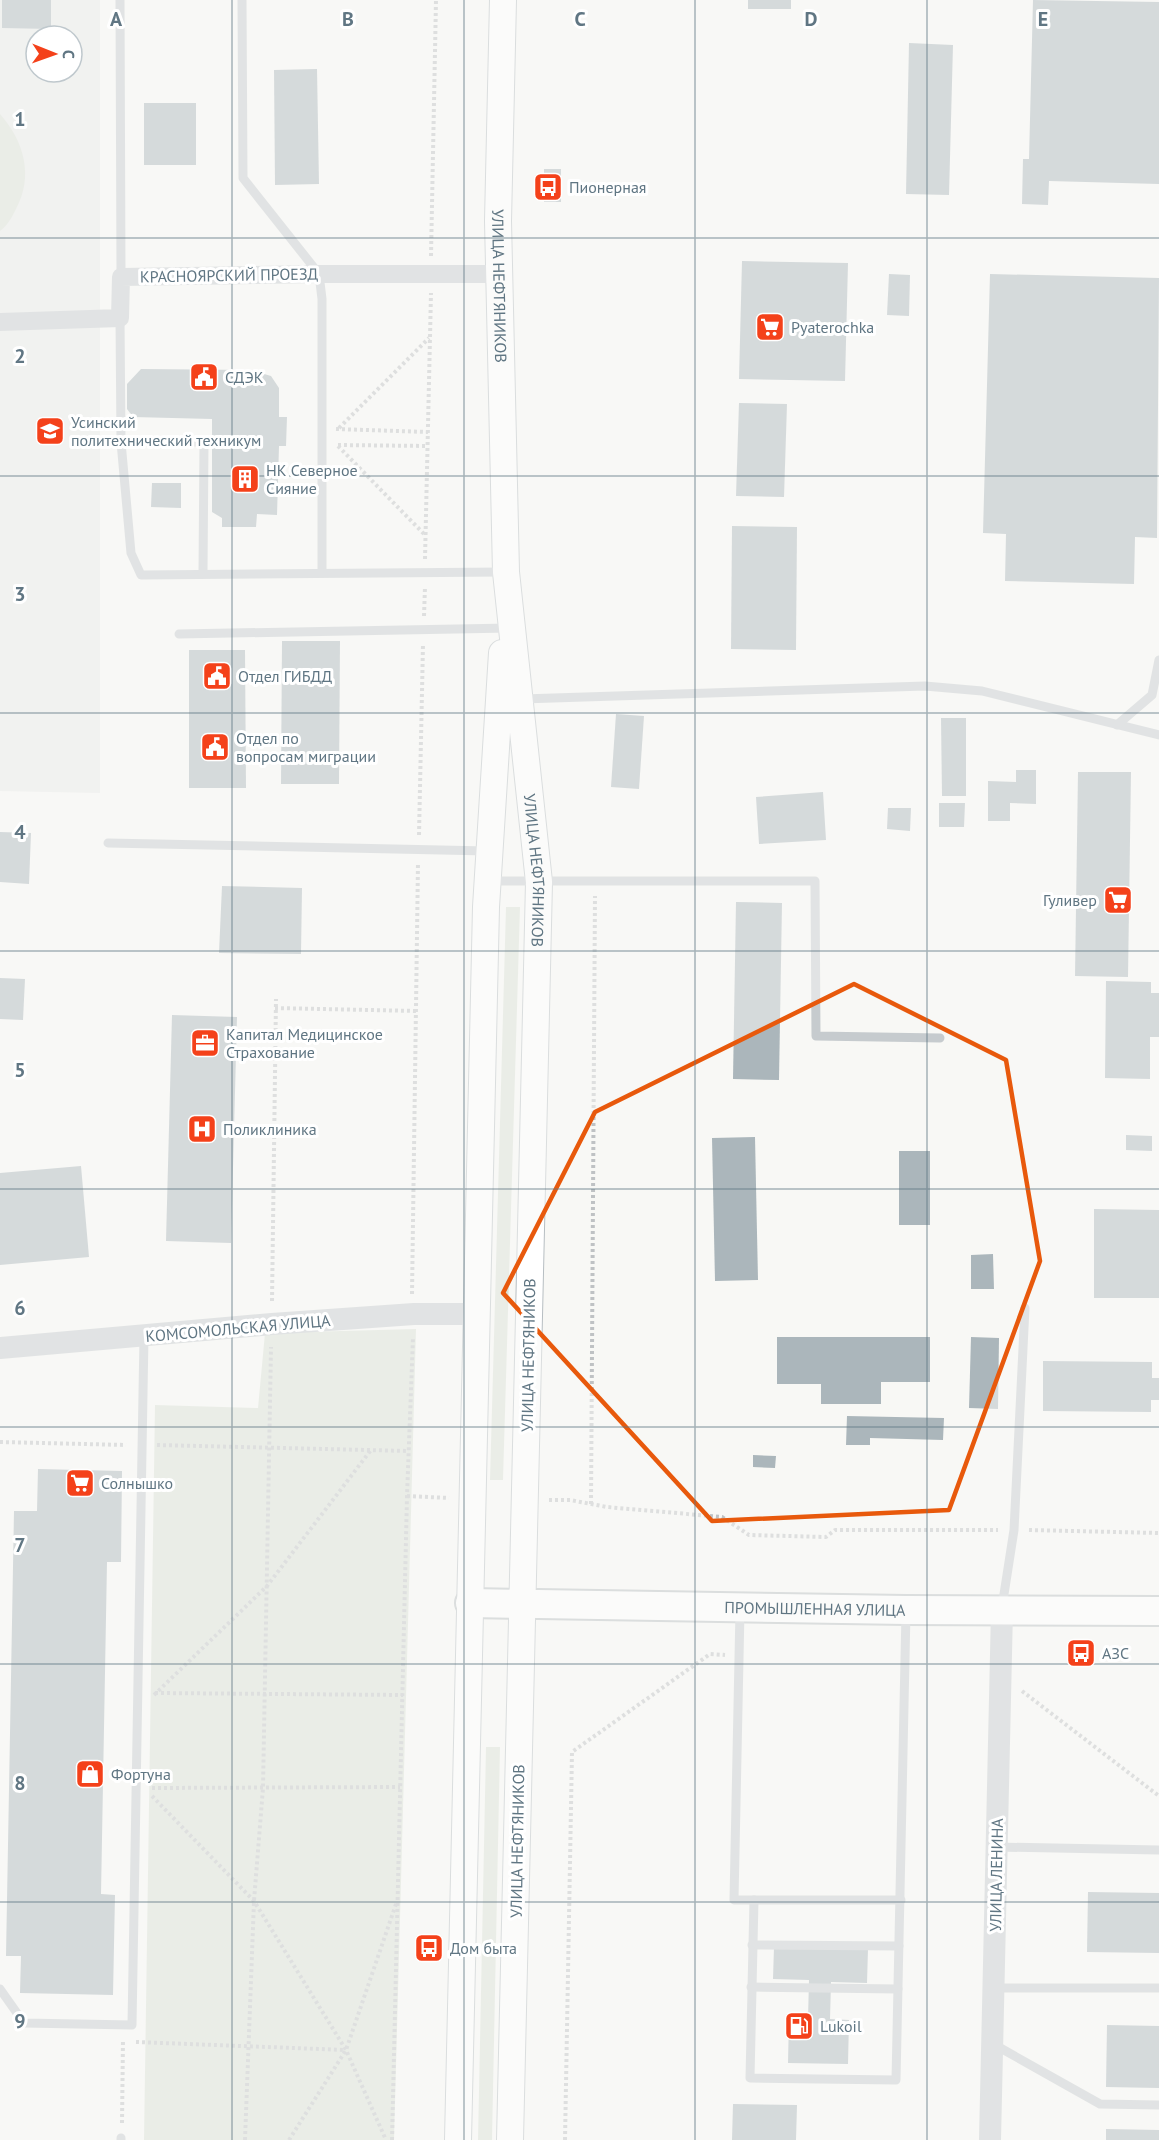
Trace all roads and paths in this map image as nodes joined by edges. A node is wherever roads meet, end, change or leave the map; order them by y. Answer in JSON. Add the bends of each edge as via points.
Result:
{"nodes":[{"id":1,"x":120,"y":0,"type":"edge"},
{"id":2,"x":242,"y":0,"type":"edge"},
{"id":3,"x":436,"y":0,"type":"edge"},
{"id":4,"x":503,"y":0,"type":"edge"},
{"id":5,"x":319,"y":274,"type":"junction"},
{"id":6,"x":431,"y":274,"type":"junction"},
{"id":7,"x":498,"y":274,"type":"junction"},
{"id":8,"x":121,"y":277,"type":"junction"},
{"id":9,"x":120,"y":318,"type":"junction"},
{"id":10,"x":0,"y":322,"type":"edge"},
{"id":11,"x":430,"y":338,"type":"junction"},
{"id":12,"x":322,"y":429,"type":"junction"},
{"id":13,"x":337,"y":429,"type":"junction"},
{"id":14,"x":428,"y":432,"type":"junction"},
{"id":15,"x":121,"y":442,"type":"junction"},
{"id":16,"x":322,"y":444,"type":"junction"},
{"id":17,"x":337,"y":445,"type":"junction"},
{"id":18,"x":428,"y":446,"type":"junction"},
{"id":19,"x":426,"y":536,"type":"junction"},
{"id":20,"x":506,"y":572,"type":"junction"},
{"id":21,"x":322,"y":573,"type":"junction"},
{"id":22,"x":425,"y":573,"type":"junction"},
{"id":23,"x":203,"y":574,"type":"junction"},
{"id":24,"x":424,"y":628,"type":"junction"},
{"id":25,"x":508,"y":628,"type":"junction"},
{"id":26,"x":179,"y":634,"type":"dead end"},
{"id":27,"x":1159,"y":660,"type":"edge"},
{"id":28,"x":509,"y":700,"type":"junction"},
{"id":29,"x":1118,"y":724,"type":"junction"},
{"id":30,"x":1159,"y":735,"type":"edge"},
{"id":31,"x":108,"y":843,"type":"dead end"},
{"id":32,"x":418,"y":850,"type":"junction"},
{"id":33,"x":488,"y":851,"type":"junction"},
{"id":34,"x":487,"y":881,"type":"junction"},
{"id":35,"x":539,"y":882,"type":"junction"},
{"id":36,"x":596,"y":882,"type":"junction"},
{"id":37,"x":276,"y":999,"type":"dead end"},
{"id":38,"x":276,"y":1008,"type":"junction"},
{"id":39,"x":416,"y":1011,"type":"junction"},
{"id":40,"x":940,"y":1038,"type":"dead end"},
{"id":41,"x":1025,"y":1308,"type":"dead end"},
{"id":42,"x":414,"y":1314,"type":"junction"},
{"id":43,"x":477,"y":1314,"type":"junction"},
{"id":44,"x":272,"y":1324,"type":"junction"},
{"id":45,"x":144,"y":1336,"type":"junction"},
{"id":46,"x":0,"y":1348,"type":"edge"},
{"id":47,"x":0,"y":1442,"type":"edge"},
{"id":48,"x":141,"y":1445,"type":"junction"},
{"id":49,"x":268,"y":1449,"type":"junction"},
{"id":50,"x":371,"y":1449,"type":"junction"},
{"id":51,"x":409,"y":1451,"type":"junction"},
{"id":52,"x":407,"y":1496,"type":"junction"},
{"id":53,"x":472,"y":1499,"type":"junction"},
{"id":54,"x":524,"y":1501,"type":"junction"},
{"id":55,"x":591,"y":1504,"type":"junction"},
{"id":56,"x":1014,"y":1530,"type":"junction"},
{"id":57,"x":1159,"y":1533,"type":"edge"},
{"id":58,"x":267,"y":1586,"type":"junction"},
{"id":59,"x":470,"y":1603,"type":"junction"},
{"id":60,"x":522,"y":1604,"type":"junction"},
{"id":61,"x":740,"y":1607,"type":"junction"},
{"id":62,"x":906,"y":1610,"type":"junction"},
{"id":63,"x":1002,"y":1610,"type":"junction"},
{"id":64,"x":1159,"y":1611,"type":"edge"},
{"id":65,"x":739,"y":1655,"type":"junction"},
{"id":66,"x":1000,"y":1674,"type":"junction"},
{"id":67,"x":155,"y":1693,"type":"junction"},
{"id":68,"x":264,"y":1694,"type":"junction"},
{"id":69,"x":403,"y":1695,"type":"junction"},
{"id":70,"x":137,"y":1715,"type":"junction"},
{"id":71,"x":400,"y":1787,"type":"junction"},
{"id":72,"x":263,"y":1788,"type":"junction"},
{"id":73,"x":1159,"y":1796,"type":"edge"},
{"id":74,"x":997,"y":1847,"type":"junction"},
{"id":75,"x":1159,"y":1850,"type":"edge"},
{"id":76,"x":254,"y":1900,"type":"junction"},
{"id":77,"x":398,"y":1900,"type":"junction"},
{"id":78,"x":754,"y":1900,"type":"junction"},
{"id":79,"x":901,"y":1900,"type":"junction"},
{"id":80,"x":752,"y":1945,"type":"junction"},
{"id":81,"x":899,"y":1946,"type":"junction"},
{"id":82,"x":751,"y":1988,"type":"junction"},
{"id":83,"x":994,"y":1988,"type":"junction"},
{"id":84,"x":1159,"y":1988,"type":"edge"},
{"id":85,"x":0,"y":1989,"type":"edge"},
{"id":86,"x":898,"y":1989,"type":"junction"},
{"id":87,"x":124,"y":2025,"type":"junction"},
{"id":88,"x":135,"y":2042,"type":"dead end"},
{"id":89,"x":993,"y":2044,"type":"junction"},
{"id":90,"x":346,"y":2050,"type":"junction"},
{"id":91,"x":1159,"y":2105,"type":"edge"},
{"id":92,"x":121,"y":2139,"type":"edge"},
{"id":93,"x":245,"y":2140,"type":"edge"},
{"id":94,"x":289,"y":2140,"type":"edge"},
{"id":95,"x":386,"y":2140,"type":"edge"},
{"id":96,"x":392,"y":2140,"type":"edge"},
{"id":97,"x":458,"y":2140,"type":"edge"},
{"id":98,"x":510,"y":2140,"type":"edge"},
{"id":99,"x":565,"y":2140,"type":"edge"},
{"id":100,"x":990,"y":2140,"type":"edge"}],
"edges":[{"from":1,"to":8,"type":"lane"},
{"from":2,"to":5,"type":"lane","via":[[243,178]]},
{"from":3,"to":6,"type":"path"},
{"from":4,"to":7,"type":"main road","name":"УЛИЦА НЕФТЯНИКОВ"},
{"from":5,"to":6,"type":"street","name":"КРАСНОЯРСКИЙ ПРОЕЗД"},
{"from":5,"to":8,"type":"street","name":"КРАСНОЯРСКИЙ ПРОЕЗД"},
{"from":5,"to":12,"type":"lane"},
{"from":6,"to":7,"type":"street","name":"КРАСНОЯРСКИЙ ПРОЕЗД"},
{"from":6,"to":11,"type":"path"},
{"from":7,"to":20,"type":"main road","name":"УЛИЦА НЕФТЯНИКОВ"},
{"from":8,"to":9,"type":"street","name":"КРАСНОЯРСКИЙ ПРОЕЗД"},
{"from":9,"to":10,"type":"street"},
{"from":9,"to":15,"type":"lane"},
{"from":11,"to":13,"type":"path"},
{"from":11,"to":14,"type":"path"},
{"from":12,"to":13,"type":"path"},
{"from":12,"to":16,"type":"lane"},
{"from":13,"to":14,"type":"path"},
{"from":13,"to":17,"type":"path"},
{"from":14,"to":18,"type":"path"},
{"from":15,"to":23,"type":"lane","via":[[131,554],[141,575]]},
{"from":15,"to":23,"type":"lane","via":[[204,442]]},
{"from":16,"to":17,"type":"path"},
{"from":16,"to":21,"type":"lane"},
{"from":17,"to":18,"type":"path"},
{"from":17,"to":19,"type":"path"},
{"from":18,"to":19,"type":"path"},
{"from":19,"to":22,"type":"path"},
{"from":20,"to":22,"type":"lane"},
{"from":20,"to":25,"type":"main road","name":"УЛИЦА НЕФТЯНИКОВ"},
{"from":21,"to":22,"type":"lane"},
{"from":21,"to":23,"type":"lane"},
{"from":22,"to":24,"type":"path"},
{"from":24,"to":25,"type":"lane"},
{"from":24,"to":26,"type":"lane"},
{"from":24,"to":32,"type":"path"},
{"from":25,"to":28,"type":"main road","name":"УЛИЦА НЕФТЯНИКОВ"},
{"from":27,"to":29,"type":"lane","via":[[1152,695]]},
{"from":28,"to":29,"type":"lane","via":[[925,686],[982,691]]},
{"from":28,"to":33,"type":"main road","name":"УЛИЦА НЕФТЯНИКОВ"},
{"from":28,"to":35,"type":"main road","name":"УЛИЦА НЕФТЯНИКОВ"},
{"from":29,"to":30,"type":"lane"},
{"from":31,"to":32,"type":"lane"},
{"from":32,"to":33,"type":"lane"},
{"from":32,"to":39,"type":"path"},
{"from":33,"to":34,"type":"main road","name":"УЛИЦА НЕФТЯНИКОВ"},
{"from":34,"to":35,"type":"lane"},
{"from":34,"to":43,"type":"main road","name":"УЛИЦА НЕФТЯНИКОВ"},
{"from":35,"to":36,"type":"lane"},
{"from":35,"to":54,"type":"main road","name":"УЛИЦА НЕФТЯНИКОВ"},
{"from":36,"to":40,"type":"lane","via":[[815,882],[816,1036]]},
{"from":36,"to":55,"type":"path"},
{"from":37,"to":38,"type":"path"},
{"from":38,"to":39,"type":"path"},
{"from":38,"to":44,"type":"path"},
{"from":39,"to":42,"type":"path"},
{"from":41,"to":56,"type":"lane"},
{"from":42,"to":43,"type":"street","name":"КОМСОМОЛЬСКАЯ УЛИЦА"},
{"from":42,"to":44,"type":"street","name":"КОМСОМОЛЬСКАЯ УЛИЦА"},
{"from":42,"to":51,"type":"path"},
{"from":43,"to":53,"type":"main road","name":"УЛИЦА НЕФТЯНИКОВ"},
{"from":44,"to":45,"type":"street","name":"КОМСОМОЛЬСКАЯ УЛИЦА"},
{"from":44,"to":49,"type":"path"},
{"from":45,"to":46,"type":"street","name":"КОМСОМОЛЬСКАЯ УЛИЦА"},
{"from":45,"to":48,"type":"lane"},
{"from":47,"to":48,"type":"path"},
{"from":48,"to":49,"type":"path"},
{"from":48,"to":70,"type":"lane"},
{"from":49,"to":50,"type":"path"},
{"from":49,"to":58,"type":"path"},
{"from":50,"to":51,"type":"path"},
{"from":50,"to":58,"type":"path"},
{"from":51,"to":52,"type":"path"},
{"from":52,"to":53,"type":"path"},
{"from":52,"to":69,"type":"path"},
{"from":53,"to":59,"type":"main road","name":"УЛИЦА НЕФТЯНИКОВ"},
{"from":54,"to":55,"type":"path","via":[[570,1500]]},
{"from":54,"to":60,"type":"main road","name":"УЛИЦА НЕФТЯНИКОВ"},
{"from":55,"to":56,"type":"path","via":[[722,1517],[749,1535],[826,1537],[835,1530]]},
{"from":56,"to":57,"type":"path"},
{"from":56,"to":63,"type":"lane"},
{"from":58,"to":67,"type":"path"},
{"from":58,"to":68,"type":"path"},
{"from":59,"to":60,"type":"main road","name":"ПРОМЫШЛЕННАЯ УЛИЦА"},
{"from":59,"to":97,"type":"main road","name":"УЛИЦА НЕФТЯНИКОВ"},
{"from":60,"to":61,"type":"main road","name":"ПРОМЫШЛЕННАЯ УЛИЦА"},
{"from":60,"to":98,"type":"main road","name":"УЛИЦА НЕФТЯНИКОВ"},
{"from":61,"to":62,"type":"main road","name":"ПРОМЫШЛЕННАЯ УЛИЦА"},
{"from":61,"to":65,"type":"lane"},
{"from":62,"to":63,"type":"main road","name":"ПРОМЫШЛЕННАЯ УЛИЦА"},
{"from":62,"to":79,"type":"lane"},
{"from":63,"to":64,"type":"main road","name":"ПРОМЫШЛЕННАЯ УЛИЦА"},
{"from":63,"to":66,"type":"street","name":"УЛИЦА ЛЕНИНА"},
{"from":65,"to":78,"type":"lane","via":[[734,1900]]},
{"from":65,"to":99,"type":"path","via":[[710,1654],[572,1752]]},
{"from":66,"to":73,"type":"path"},
{"from":66,"to":74,"type":"street","name":"УЛИЦА ЛЕНИНА"},
{"from":67,"to":68,"type":"path"},
{"from":67,"to":70,"type":"path"},
{"from":68,"to":69,"type":"path"},
{"from":68,"to":72,"type":"path"},
{"from":69,"to":71,"type":"path"},
{"from":70,"to":87,"type":"lane","via":[[132,2025]]},
{"from":71,"to":72,"type":"path"},
{"from":71,"to":77,"type":"path"},
{"from":72,"to":76,"type":"path"},
{"from":72,"to":76,"type":"path","via":[[144,1788]]},
{"from":74,"to":75,"type":"lane"},
{"from":74,"to":83,"type":"street","name":"УЛИЦА ЛЕНИНА"},
{"from":76,"to":90,"type":"path"},
{"from":76,"to":93,"type":"path"},
{"from":77,"to":90,"type":"path"},
{"from":77,"to":96,"type":"path"},
{"from":78,"to":79,"type":"lane"},
{"from":78,"to":80,"type":"lane"},
{"from":79,"to":81,"type":"lane"},
{"from":80,"to":81,"type":"lane"},
{"from":80,"to":82,"type":"lane"},
{"from":81,"to":86,"type":"lane"},
{"from":82,"to":86,"type":"lane"},
{"from":82,"to":86,"type":"lane","via":[[750,2078],[896,2080]]},
{"from":83,"to":84,"type":"lane"},
{"from":83,"to":89,"type":"street","name":"УЛИЦА ЛЕНИНА"},
{"from":85,"to":87,"type":"lane","via":[[24,2023]]},
{"from":87,"to":92,"type":"path"},
{"from":88,"to":90,"type":"path"},
{"from":89,"to":91,"type":"lane","via":[[1100,2104]]},
{"from":89,"to":100,"type":"street","name":"УЛИЦА ЛЕНИНА"},
{"from":90,"to":94,"type":"path"},
{"from":90,"to":95,"type":"path"}]}
